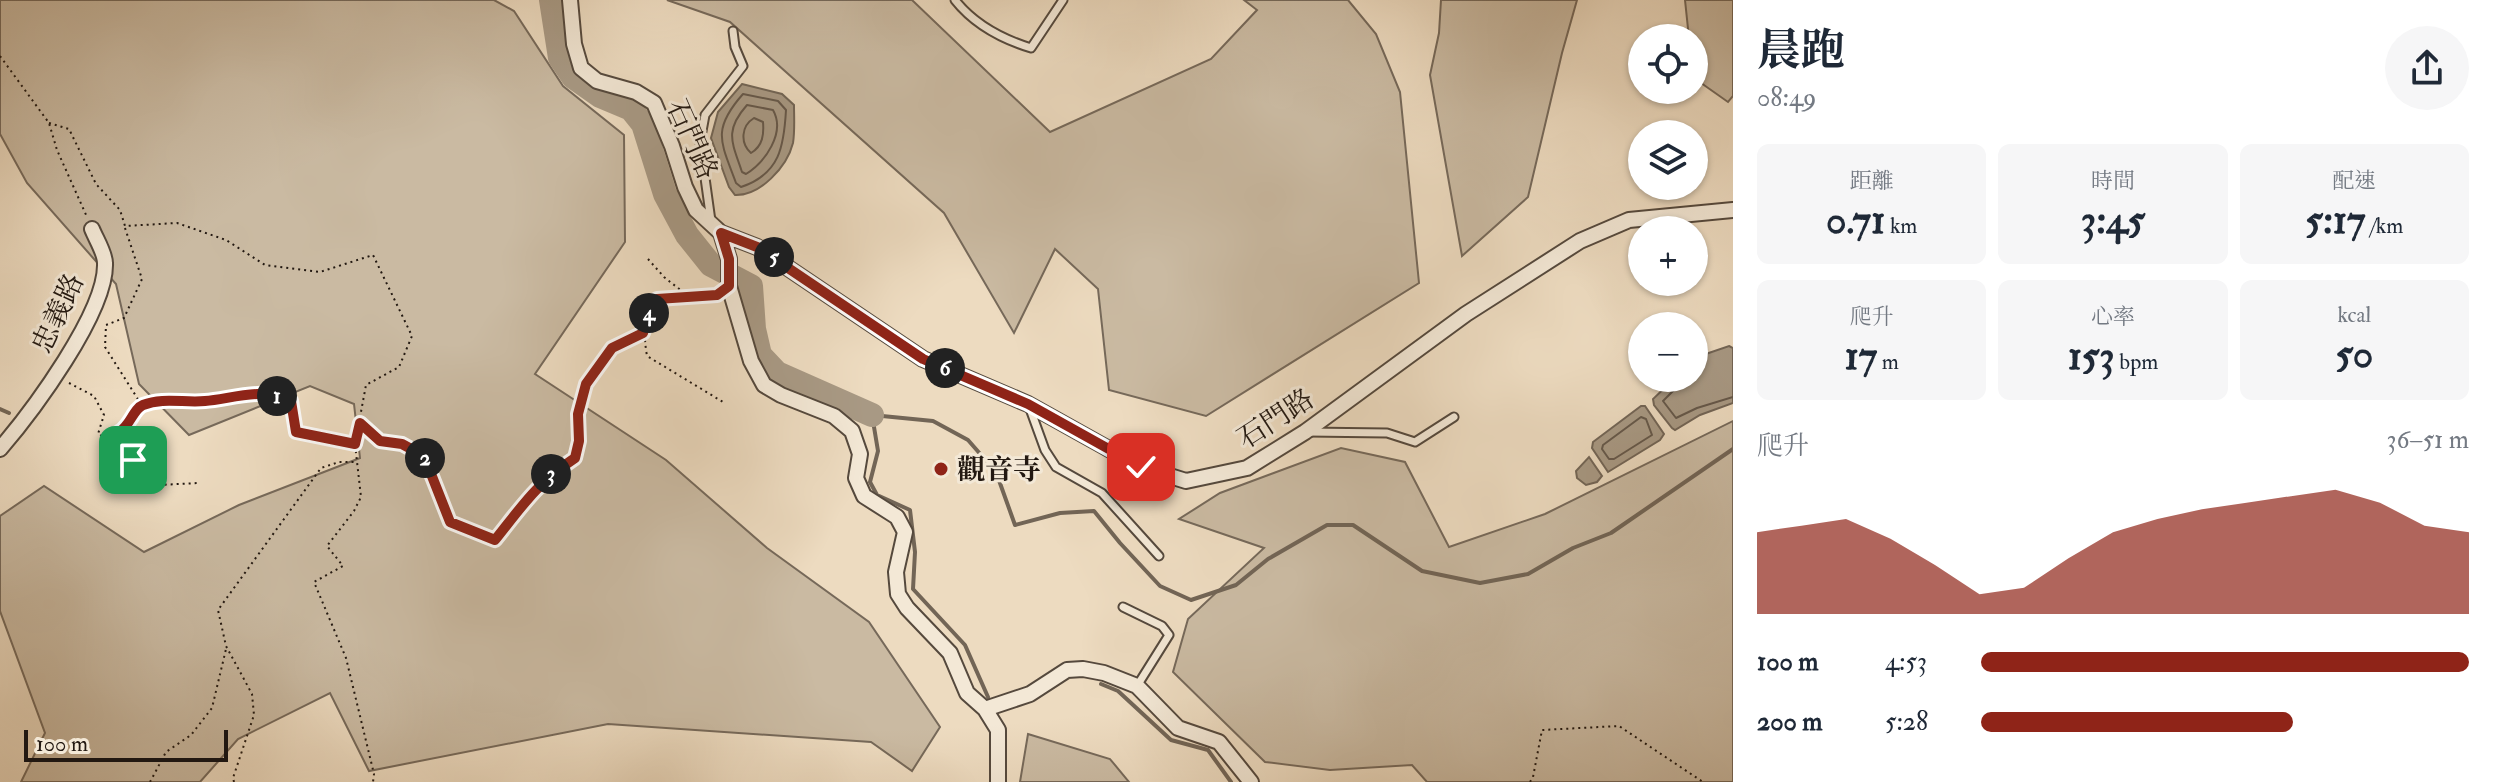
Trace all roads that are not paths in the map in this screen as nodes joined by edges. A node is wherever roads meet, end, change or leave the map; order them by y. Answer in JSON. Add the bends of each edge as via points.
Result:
{"nodes":[{"id":1,"x":570,"y":0,"type":"edge"},
{"id":2,"x":955,"y":0,"type":"edge"},
{"id":3,"x":1063,"y":0,"type":"edge"},
{"id":4,"x":733,"y":31,"type":"dead end"},
{"id":5,"x":1733,"y":210,"type":"edge"},
{"id":6,"x":716,"y":228,"type":"junction"},
{"id":7,"x":92,"y":229,"type":"road end"},
{"id":8,"x":1028,"y":404,"type":"junction"},
{"id":9,"x":1454,"y":417,"type":"dead end"},
{"id":10,"x":1305,"y":432,"type":"junction"},
{"id":11,"x":0,"y":449,"type":"edge"},
{"id":12,"x":1159,"y":556,"type":"dead end"},
{"id":13,"x":1123,"y":607,"type":"dead end"},
{"id":14,"x":1137,"y":686,"type":"junction"},
{"id":15,"x":985,"y":709,"type":"junction"},
{"id":16,"x":998,"y":782,"type":"edge"},
{"id":17,"x":1251,"y":782,"type":"edge"}],
"edges":[{"from":1,"to":6,"type":"street","name":"石門路","via":[[581,68],[597,81],[654,103],[696,210]]},
{"from":2,"to":3,"type":"lane","via":[[1004,40],[1031,48]]},
{"from":4,"to":6,"type":"lane","via":[[743,66],[705,115],[700,142]]},
{"from":5,"to":10,"type":"street","name":"石門路","via":[[1629,220],[1580,241],[1466,314]]},
{"from":6,"to":8,"type":"street","name":"石門路","via":[[757,247],[923,359]]},
{"from":6,"to":15,"type":"street","via":[[729,259],[729,286],[751,361],[764,385],[834,416],[852,431],[860,454],[856,478],[864,496],[897,517],[905,532],[896,572],[898,594],[950,653],[967,693]]},
{"from":7,"to":11,"type":"street","name":"忠義路","via":[[105,262],[100,292],[56,375]]},
{"from":8,"to":10,"type":"street","name":"石門路","via":[[1141,467],[1186,481],[1247,468]]},
{"from":8,"to":12,"type":"lane","via":[[1056,467],[1102,493]]},
{"from":9,"to":10,"type":"lane","via":[[1415,442],[1387,433]]},
{"from":13,"to":14,"type":"lane","via":[[1162,626],[1169,635]]},
{"from":14,"to":15,"type":"street","via":[[1104,673],[1067,670],[1030,694]]},
{"from":14,"to":17,"type":"street","via":[[1178,728],[1219,742]]},
{"from":15,"to":16,"type":"street","via":[[998,730]]}]}
